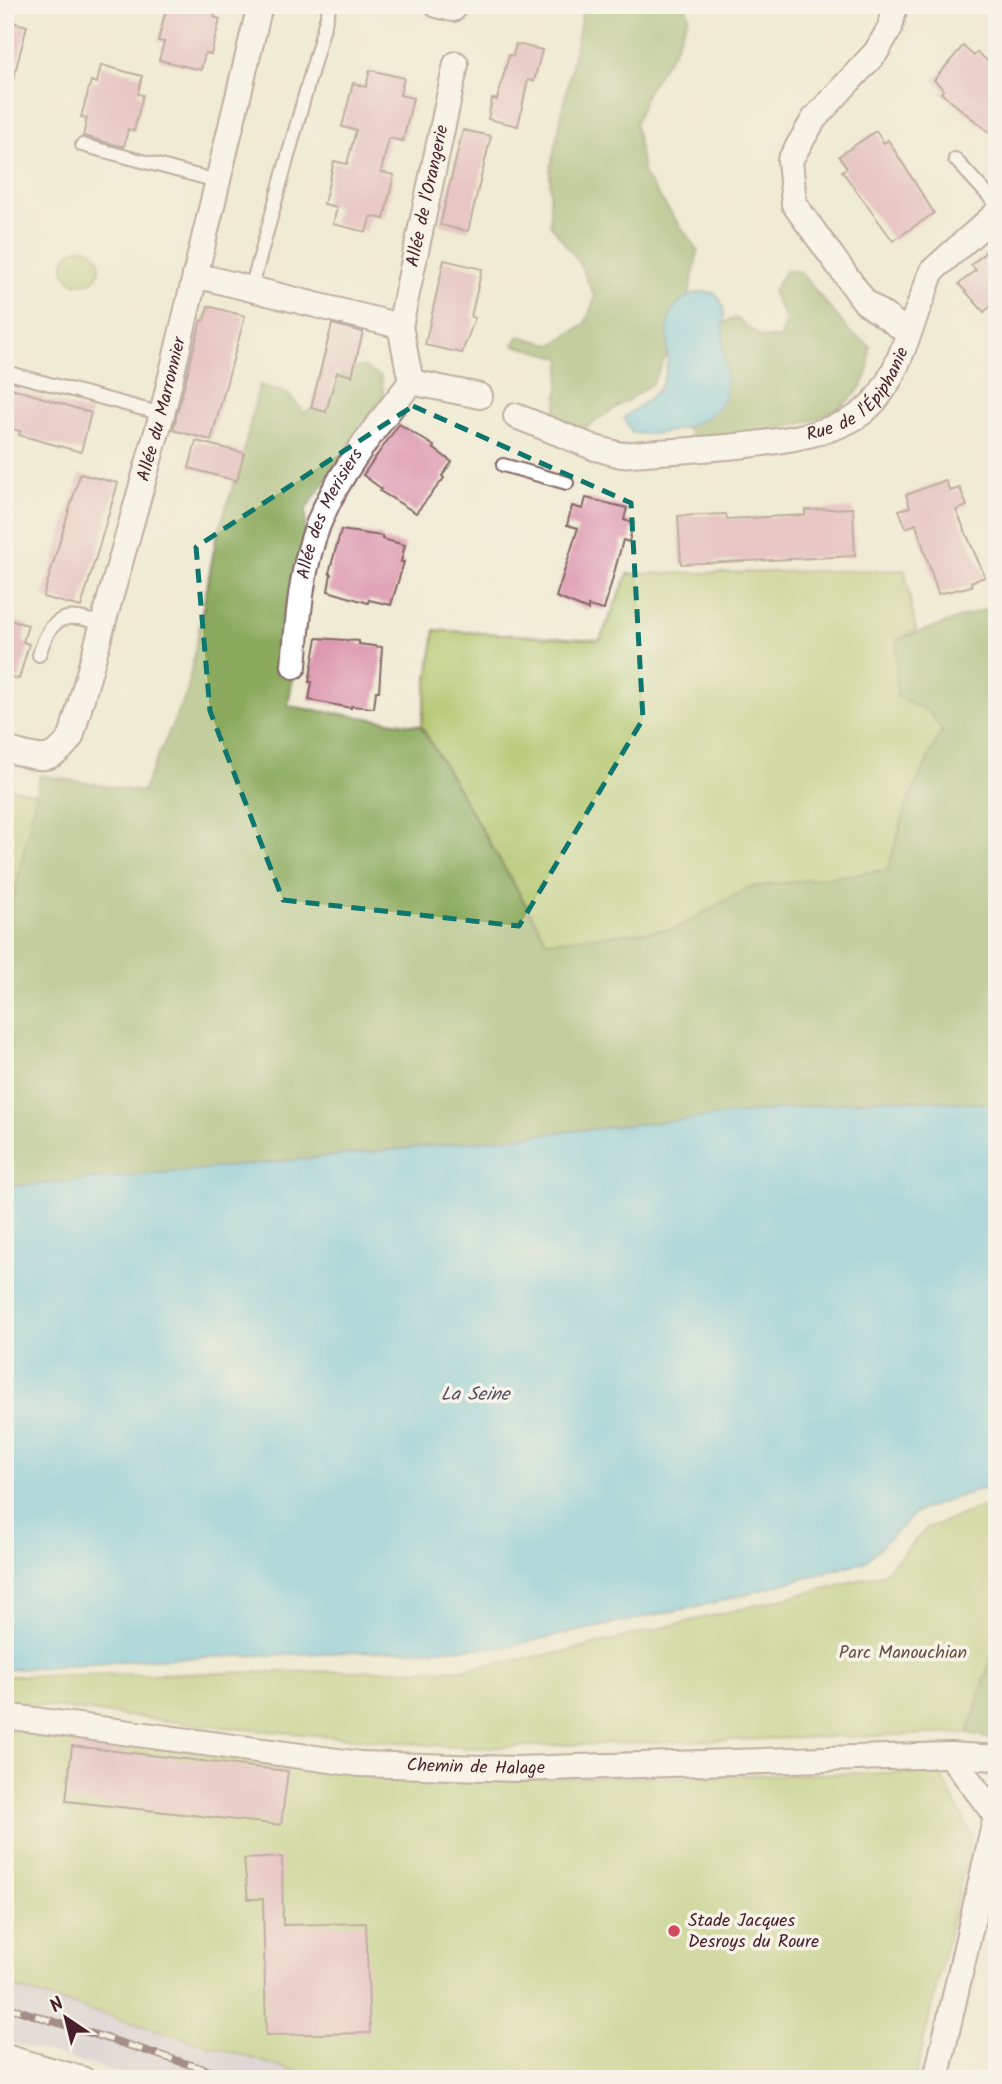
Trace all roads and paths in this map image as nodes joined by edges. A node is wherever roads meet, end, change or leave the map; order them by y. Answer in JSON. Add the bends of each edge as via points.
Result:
{"nodes":[{"id":1,"x":260,"y":5,"type":"edge"},
{"id":2,"x":330,"y":5,"type":"edge"},
{"id":3,"x":895,"y":5,"type":"edge"},
{"id":4,"x":456,"y":64,"type":"dead end"},
{"id":5,"x":82,"y":145,"type":"dead end"},
{"id":6,"x":955,"y":159,"type":"dead end"},
{"id":7,"x":217,"y":181,"type":"junction"},
{"id":8,"x":997,"y":205,"type":"edge"},
{"id":9,"x":997,"y":213,"type":"edge"},
{"id":10,"x":195,"y":275,"type":"junction"},
{"id":11,"x":251,"y":289,"type":"junction"},
{"id":12,"x":400,"y":326,"type":"junction"},
{"id":13,"x":909,"y":333,"type":"junction"},
{"id":14,"x":5,"y":372,"type":"edge"},
{"id":15,"x":411,"y":382,"type":"junction"},
{"id":16,"x":480,"y":396,"type":"dead end"},
{"id":17,"x":162,"y":414,"type":"junction"},
{"id":18,"x":516,"y":415,"type":"dead end"},
{"id":19,"x":503,"y":465,"type":"dead end"},
{"id":20,"x":567,"y":483,"type":"dead end"},
{"id":21,"x":102,"y":625,"type":"junction"},
{"id":22,"x":39,"y":655,"type":"dead end"},
{"id":23,"x":294,"y":666,"type":"dead end"},
{"id":24,"x":5,"y":749,"type":"edge"},
{"id":25,"x":5,"y":1716,"type":"edge"},
{"id":26,"x":950,"y":1755,"type":"junction"},
{"id":27,"x":997,"y":1758,"type":"edge"},
{"id":28,"x":996,"y":1815,"type":"edge"},
{"id":29,"x":5,"y":2057,"type":"edge"},
{"id":30,"x":82,"y":2079,"type":"edge"},
{"id":31,"x":936,"y":2079,"type":"edge"}],
"edges":[{"from":1,"to":7,"type":"street","name":"Allée du Marronnier"},
{"from":2,"to":11,"type":"lane"},
{"from":3,"to":13,"type":"street","name":"Rue de l'Épiphanie","via":[[890,28],[876,52],[814,119],[790,160],[794,204],[865,302]]},
{"from":4,"to":12,"type":"street","name":"Allée de l'Orangerie"},
{"from":5,"to":7,"type":"lane"},
{"from":6,"to":8,"type":"lane"},
{"from":7,"to":10,"type":"street","name":"Allée du Marronnier"},
{"from":9,"to":13,"type":"street","via":[[932,271]]},
{"from":10,"to":11,"type":"street"},
{"from":10,"to":17,"type":"street","name":"Allée du Marronnier"},
{"from":11,"to":12,"type":"street"},
{"from":12,"to":15,"type":"street"},
{"from":13,"to":18,"type":"street","name":"Rue de l'Épiphanie","via":[[893,377],[857,417],[804,438],[621,455]]},
{"from":14,"to":17,"type":"lane"},
{"from":15,"to":16,"type":"street"},
{"from":15,"to":23,"type":"street","name":"Allée des Merisiers","via":[[358,450],[318,524],[300,595]]},
{"from":17,"to":21,"type":"street","name":"Allée du Marronnier"},
{"from":19,"to":20,"type":"lane"},
{"from":21,"to":22,"type":"lane","via":[[70,617],[56,621],[46,632]]},
{"from":21,"to":24,"type":"street","name":"Allée du Marronnier","via":[[71,737],[59,753],[43,759]]},
{"from":25,"to":26,"type":"street","name":"Chemin de Halage","via":[[360,1764],[516,1769]]},
{"from":26,"to":27,"type":"street","name":"Chemin de Halage"},
{"from":26,"to":28,"type":"street"},
{"from":28,"to":31,"type":"street"},
{"from":29,"to":30,"type":"street"}]}
